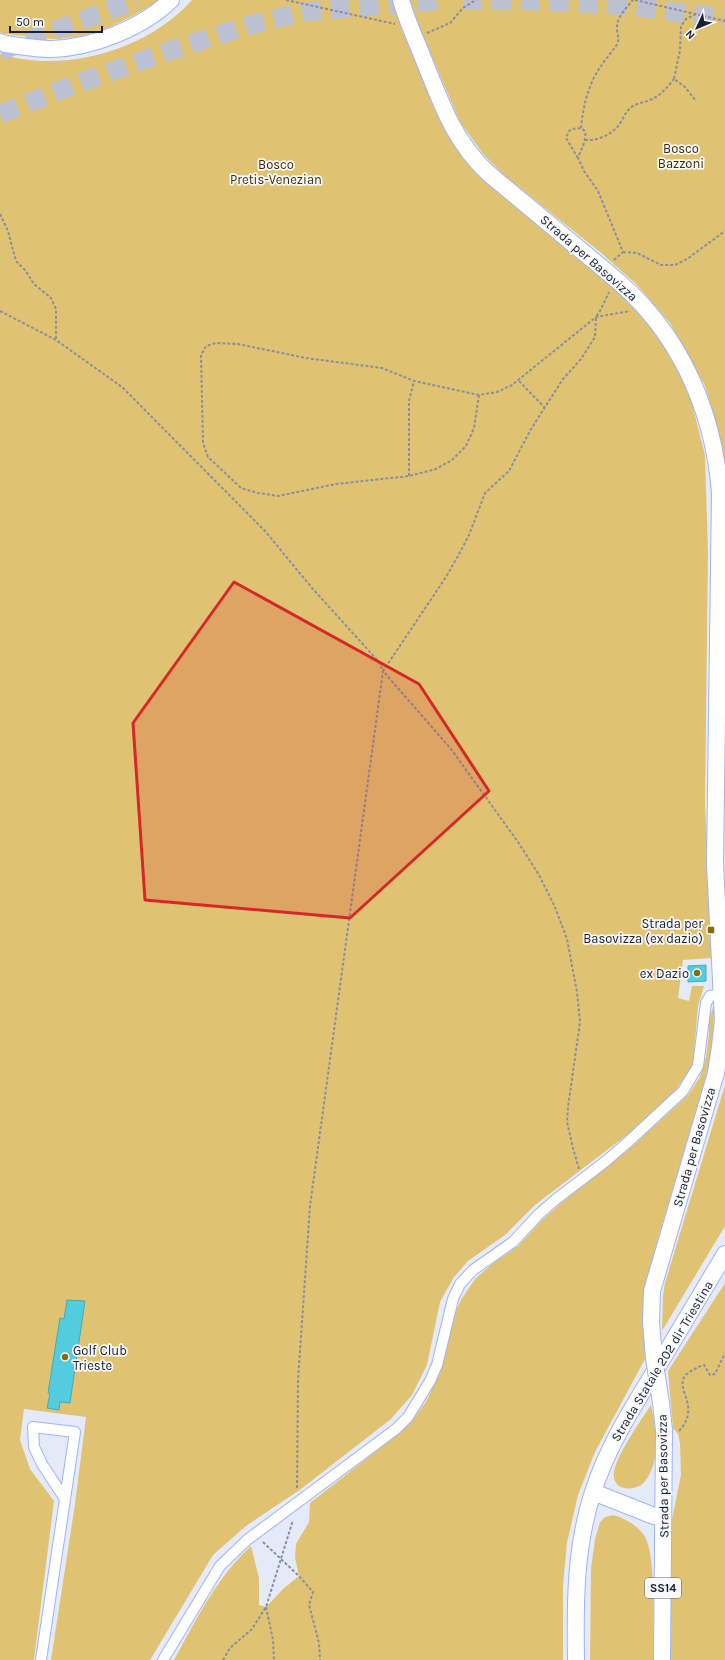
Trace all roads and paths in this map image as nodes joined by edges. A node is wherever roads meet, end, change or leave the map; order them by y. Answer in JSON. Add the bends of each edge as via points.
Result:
{"nodes":[{"id":1,"x":171,"y":0,"type":"edge"},
{"id":2,"x":286,"y":0,"type":"edge"},
{"id":3,"x":401,"y":0,"type":"edge"},
{"id":4,"x":476,"y":0,"type":"edge"},
{"id":5,"x":634,"y":0,"type":"edge"},
{"id":6,"x":696,"y":14,"type":"dead end"},
{"id":7,"x":725,"y":21,"type":"edge"},
{"id":8,"x":411,"y":27,"type":"junction"},
{"id":9,"x":0,"y":42,"type":"edge"},
{"id":10,"x":674,"y":78,"type":"junction"},
{"id":11,"x":696,"y":101,"type":"dead end"},
{"id":12,"x":582,"y":128,"type":"junction"},
{"id":13,"x":585,"y":140,"type":"junction"},
{"id":14,"x":578,"y":158,"type":"junction"},
{"id":15,"x":0,"y":214,"type":"edge"},
{"id":16,"x":725,"y":231,"type":"edge"},
{"id":17,"x":623,"y":252,"type":"junction"},
{"id":18,"x":605,"y":269,"type":"junction"},
{"id":19,"x":619,"y":281,"type":"junction"},
{"id":20,"x":648,"y":310,"type":"junction"},
{"id":21,"x":0,"y":311,"type":"edge"},
{"id":22,"x":596,"y":317,"type":"junction"},
{"id":23,"x":56,"y":340,"type":"junction"},
{"id":24,"x":519,"y":380,"type":"junction"},
{"id":25,"x":414,"y":381,"type":"junction"},
{"id":26,"x":479,"y":395,"type":"junction"},
{"id":27,"x":545,"y":408,"type":"junction"},
{"id":28,"x":409,"y":476,"type":"junction"},
{"id":29,"x":383,"y":671,"type":"junction"},
{"id":30,"x":722,"y":994,"type":"junction"},
{"id":31,"x":583,"y":1179,"type":"junction"},
{"id":32,"x":725,"y":1254,"type":"edge"},
{"id":33,"x":725,"y":1353,"type":"edge"},
{"id":34,"x":664,"y":1434,"type":"junction"},
{"id":35,"x":593,"y":1492,"type":"junction"},
{"id":36,"x":65,"y":1499,"type":"junction"},
{"id":37,"x":298,"y":1503,"type":"junction"},
{"id":38,"x":663,"y":1517,"type":"junction"},
{"id":39,"x":260,"y":1539,"type":"dead end"},
{"id":40,"x":281,"y":1560,"type":"junction"},
{"id":41,"x":266,"y":1607,"type":"junction"},
{"id":42,"x":41,"y":1660,"type":"edge"},
{"id":43,"x":163,"y":1660,"type":"edge"},
{"id":44,"x":223,"y":1660,"type":"edge"},
{"id":45,"x":274,"y":1660,"type":"edge"},
{"id":46,"x":320,"y":1660,"type":"edge"},
{"id":47,"x":576,"y":1660,"type":"edge"},
{"id":48,"x":662,"y":1660,"type":"edge"}],
"edges":[{"from":1,"to":9,"type":"main road","via":[[161,10],[129,29],[90,43],[51,49]]},
{"from":2,"to":8,"type":"path"},
{"from":3,"to":8,"type":"main road","name":"Strada per Basovizza","number":"SS14"},
{"from":4,"to":8,"type":"path","via":[[450,23],[426,33]]},
{"from":5,"to":7,"type":"path"},
{"from":5,"to":12,"type":"path","via":[[618,20],[617,46],[596,73],[588,91]]},
{"from":6,"to":10,"type":"path","via":[[686,19],[681,26],[680,50]]},
{"from":8,"to":18,"type":"main road","name":"Strada per Basovizza","number":"SS14","via":[[450,121],[468,153],[488,173]]},
{"from":10,"to":11,"type":"path"},
{"from":10,"to":13,"type":"path","via":[[653,99],[633,106],[625,112],[619,125],[607,134],[594,140]]},
{"from":12,"to":13,"type":"path"},
{"from":12,"to":14,"type":"path","via":[[575,127],[569,131],[566,138]]},
{"from":13,"to":14,"type":"path"},
{"from":14,"to":17,"type":"path","via":[[598,190]]},
{"from":15,"to":23,"type":"path","via":[[16,260],[34,284],[51,298],[56,309]]},
{"from":16,"to":17,"type":"path","via":[[675,265],[661,265],[637,253]]},
{"from":17,"to":18,"type":"path"},
{"from":18,"to":19,"type":"main road","name":"Strada per Basovizza","number":"SS14"},
{"from":19,"to":20,"type":"main road","name":"Strada per Basovizza","number":"SS14"},
{"from":19,"to":22,"type":"path","via":[[608,292]]},
{"from":20,"to":22,"type":"path","via":[[618,312]]},
{"from":20,"to":30,"type":"main road","name":"Strada per Basovizza","number":"SS14","via":[[672,344],[695,386],[712,440],[718,478],[720,514],[715,864]]},
{"from":21,"to":23,"type":"path"},
{"from":22,"to":24,"type":"path"},
{"from":22,"to":27,"type":"path","via":[[595,337]]},
{"from":23,"to":29,"type":"path","via":[[122,387],[264,531],[379,662]]},
{"from":24,"to":26,"type":"path","via":[[497,392]]},
{"from":24,"to":27,"type":"path"},
{"from":25,"to":26,"type":"path"},
{"from":25,"to":28,"type":"path","via":[[409,401]]},
{"from":25,"to":28,"type":"path","via":[[382,368],[306,358],[238,344],[216,343],[206,346],[201,355],[203,443],[208,457],[241,488],[278,496],[336,484]]},
{"from":26,"to":28,"type":"path","via":[[474,428],[466,446],[452,460],[436,469]]},
{"from":27,"to":29,"type":"path","via":[[509,471],[485,493],[469,535],[452,566]]},
{"from":29,"to":31,"type":"path","via":[[451,749],[518,842],[555,907],[567,939],[577,992],[580,1022],[568,1122],[572,1148]]},
{"from":29,"to":37,"type":"path","via":[[310,1206],[298,1380]]},
{"from":30,"to":31,"type":"street","via":[[710,996],[706,1003],[698,1066],[683,1091]]},
{"from":30,"to":34,"type":"main road","name":"Strada per Basovizza","number":"SS14","bridge":true,"via":[[722,1027],[716,1073],[654,1282],[651,1332]]},
{"from":31,"to":37,"type":"street","via":[[539,1214],[513,1242],[473,1270],[460,1284],[453,1299],[437,1365],[424,1393],[408,1417],[396,1429]]},
{"from":32,"to":35,"type":"main road","name":"Strada Statale 202 dir Triestina","via":[[631,1408],[605,1459]]},
{"from":33,"to":34,"type":"path","via":[[715,1374],[710,1375],[704,1365],[685,1375],[682,1385],[689,1411],[686,1424],[678,1432]]},
{"from":34,"to":38,"type":"main road","name":"Strada per Basovizza","number":"SS14"},
{"from":35,"to":38,"type":"main road","via":[[654,1516]]},
{"from":35,"to":47,"type":"main road","name":"Strada Statale 202 dir Triestina","via":[[582,1534],[576,1579]]},
{"from":36,"to":36,"type":"street","via":[[75,1432],[33,1427],[34,1447]]},
{"from":36,"to":42,"type":"street"},
{"from":37,"to":40,"type":"path"},
{"from":37,"to":43,"type":"street","via":[[247,1540],[220,1566]]},
{"from":38,"to":48,"type":"main road","name":"Strada per Basovizza","number":"SS14"},
{"from":39,"to":40,"type":"path"},
{"from":40,"to":41,"type":"path"},
{"from":40,"to":46,"type":"path","via":[[313,1592],[309,1605],[319,1643]]},
{"from":41,"to":44,"type":"path","via":[[252,1629],[230,1648]]},
{"from":41,"to":45,"type":"path"}]}
